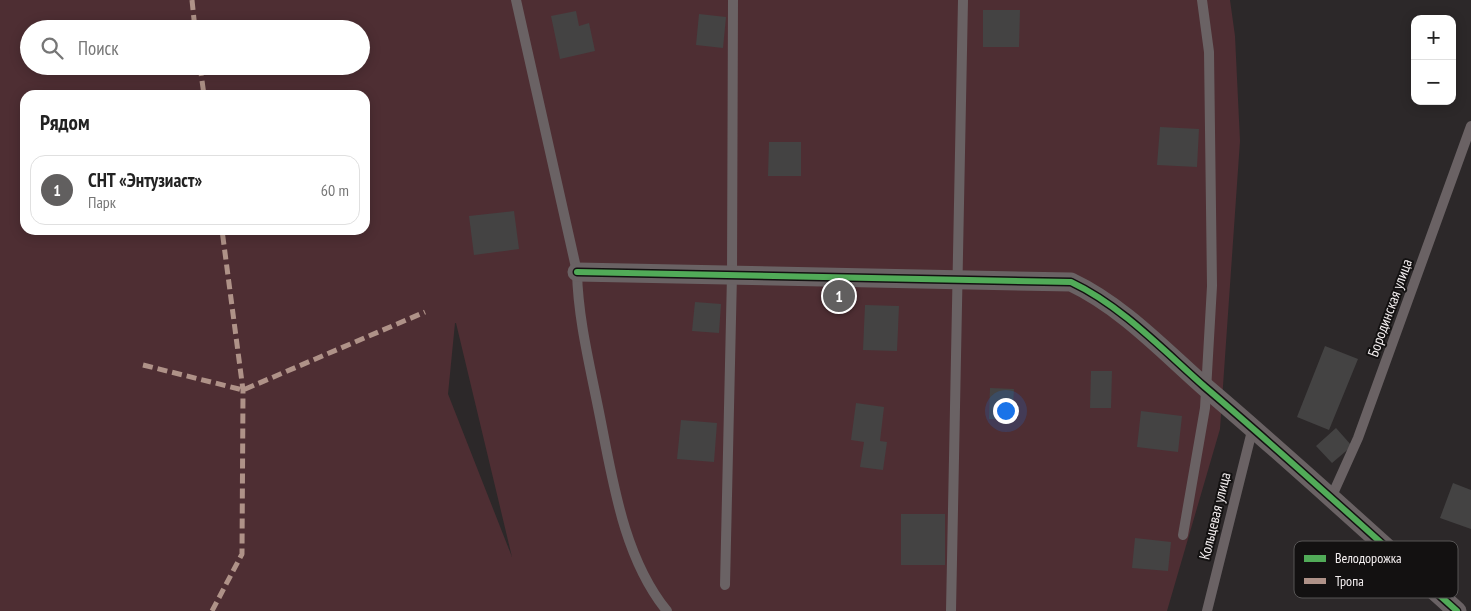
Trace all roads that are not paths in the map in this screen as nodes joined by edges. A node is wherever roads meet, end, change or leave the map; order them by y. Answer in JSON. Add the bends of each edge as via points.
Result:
{"nodes":[{"id":1,"x":516,"y":0,"type":"edge"},
{"id":2,"x":733,"y":0,"type":"edge"},
{"id":3,"x":963,"y":0,"type":"edge"},
{"id":4,"x":1202,"y":0,"type":"edge"},
{"id":5,"x":1471,"y":126,"type":"edge"},
{"id":6,"x":577,"y":272,"type":"junction"},
{"id":7,"x":732,"y":275,"type":"junction"},
{"id":8,"x":956,"y":279,"type":"junction"},
{"id":9,"x":1206,"y":387,"type":"junction"},
{"id":10,"x":1252,"y":427,"type":"junction"},
{"id":11,"x":1331,"y":498,"type":"junction"},
{"id":12,"x":1183,"y":535,"type":"dead end"},
{"id":13,"x":1379,"y":541,"type":"edge"},
{"id":14,"x":726,"y":584,"type":"dead end"},
{"id":15,"x":1443,"y":598,"type":"edge"},
{"id":16,"x":667,"y":611,"type":"edge"},
{"id":17,"x":951,"y":611,"type":"edge"},
{"id":18,"x":1206,"y":611,"type":"edge"},
{"id":19,"x":1457,"y":611,"type":"edge"}],
"edges":[{"from":1,"to":6,"type":"lane"},
{"from":2,"to":7,"type":"lane"},
{"from":3,"to":8,"type":"lane"},
{"from":4,"to":9,"type":"lane","via":[[1209,52],[1211,112],[1212,286]]},
{"from":5,"to":11,"type":"lane","name":"Бородинская улица","via":[[1358,438]]},
{"from":6,"to":7,"type":"street"},
{"from":6,"to":16,"type":"lane","via":[[580,314],[622,521],[640,568]]},
{"from":7,"to":8,"type":"street"},
{"from":7,"to":14,"type":"lane"},
{"from":8,"to":9,"type":"street","via":[[1071,282],[1109,306]]},
{"from":8,"to":17,"type":"lane"},
{"from":9,"to":10,"type":"street"},
{"from":9,"to":12,"type":"lane"},
{"from":10,"to":11,"type":"street"},
{"from":10,"to":18,"type":"lane","name":"Кольцевая улица"},
{"from":11,"to":13,"type":"street"},
{"from":15,"to":19,"type":"street"}]}
